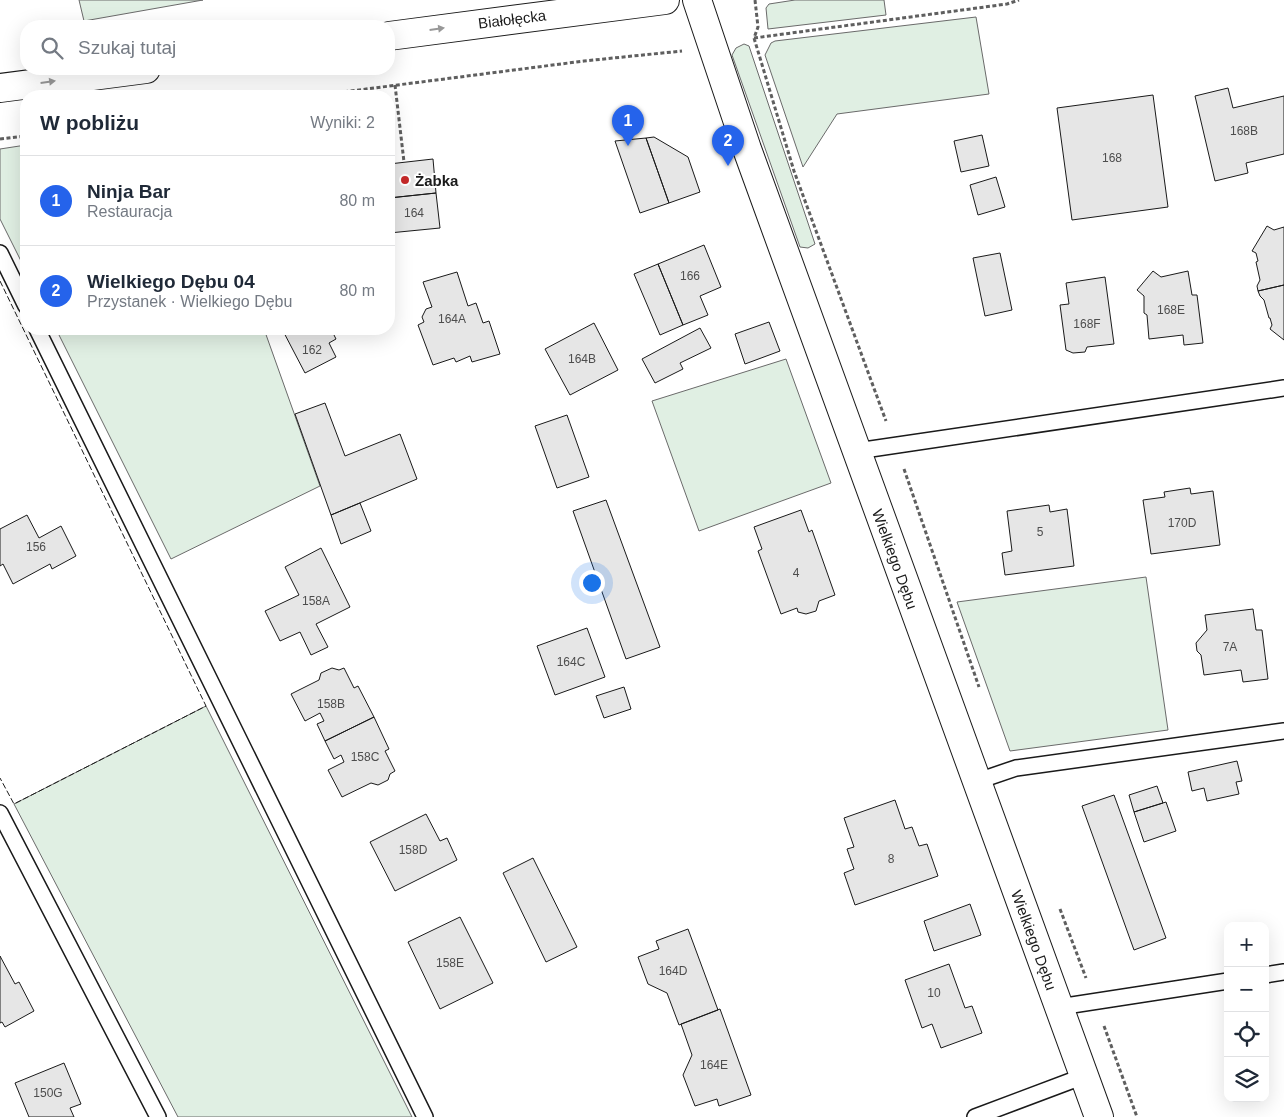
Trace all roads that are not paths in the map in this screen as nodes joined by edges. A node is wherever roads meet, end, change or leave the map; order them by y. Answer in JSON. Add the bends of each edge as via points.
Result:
{"nodes":[{"id":1,"x":665,"y":0,"type":"edge"},
{"id":2,"x":697,"y":0,"type":"edge"},
{"id":3,"x":395,"y":35,"type":"edge"},
{"id":4,"x":100,"y":75,"type":"edge"},
{"id":5,"x":0,"y":88,"type":"edge"},
{"id":6,"x":0,"y":253,"type":"edge"},
{"id":7,"x":20,"y":294,"type":"edge"},
{"id":8,"x":40,"y":335,"type":"edge"},
{"id":9,"x":1284,"y":388,"type":"edge"},
{"id":10,"x":857,"y":452,"type":"junction"},
{"id":11,"x":1284,"y":731,"type":"edge"},
{"id":12,"x":976,"y":782,"type":"junction"},
{"id":13,"x":0,"y":813,"type":"edge"},
{"id":14,"x":1284,"y":972,"type":"edge"},
{"id":15,"x":1269,"y":974,"type":"edge"},
{"id":16,"x":1224,"y":982,"type":"edge"},
{"id":17,"x":1059,"y":1007,"type":"junction"},
{"id":18,"x":1084,"y":1076,"type":"junction"},
{"id":19,"x":158,"y":1117,"type":"edge"},
{"id":20,"x":425,"y":1117,"type":"edge"},
{"id":21,"x":975,"y":1117,"type":"edge"},
{"id":22,"x":1099,"y":1117,"type":"edge"}],
"edges":[{"from":3,"to":1,"type":"street","name":"Białołęcka","one_way":true},
{"from":2,"to":10,"type":"street","name":"Wielkiego Dębu","via":[[750,158]]},
{"from":5,"to":4,"type":"street","one_way":true},
{"from":6,"to":7,"type":"lane"},
{"from":8,"to":20,"type":"lane"},
{"from":9,"to":10,"type":"lane"},
{"from":10,"to":12,"type":"street","name":"Wielkiego Dębu"},
{"from":11,"to":12,"type":"lane","via":[[1016,768]]},
{"from":12,"to":17,"type":"street","name":"Wielkiego Dębu"},
{"from":13,"to":19,"type":"lane"},
{"from":14,"to":15,"type":"lane"},
{"from":16,"to":17,"type":"lane"},
{"from":17,"to":18,"type":"street","name":"Wielkiego Dębu"},
{"from":18,"to":21,"type":"lane"},
{"from":18,"to":22,"type":"street","name":"Wielkiego Dębu"}]}
